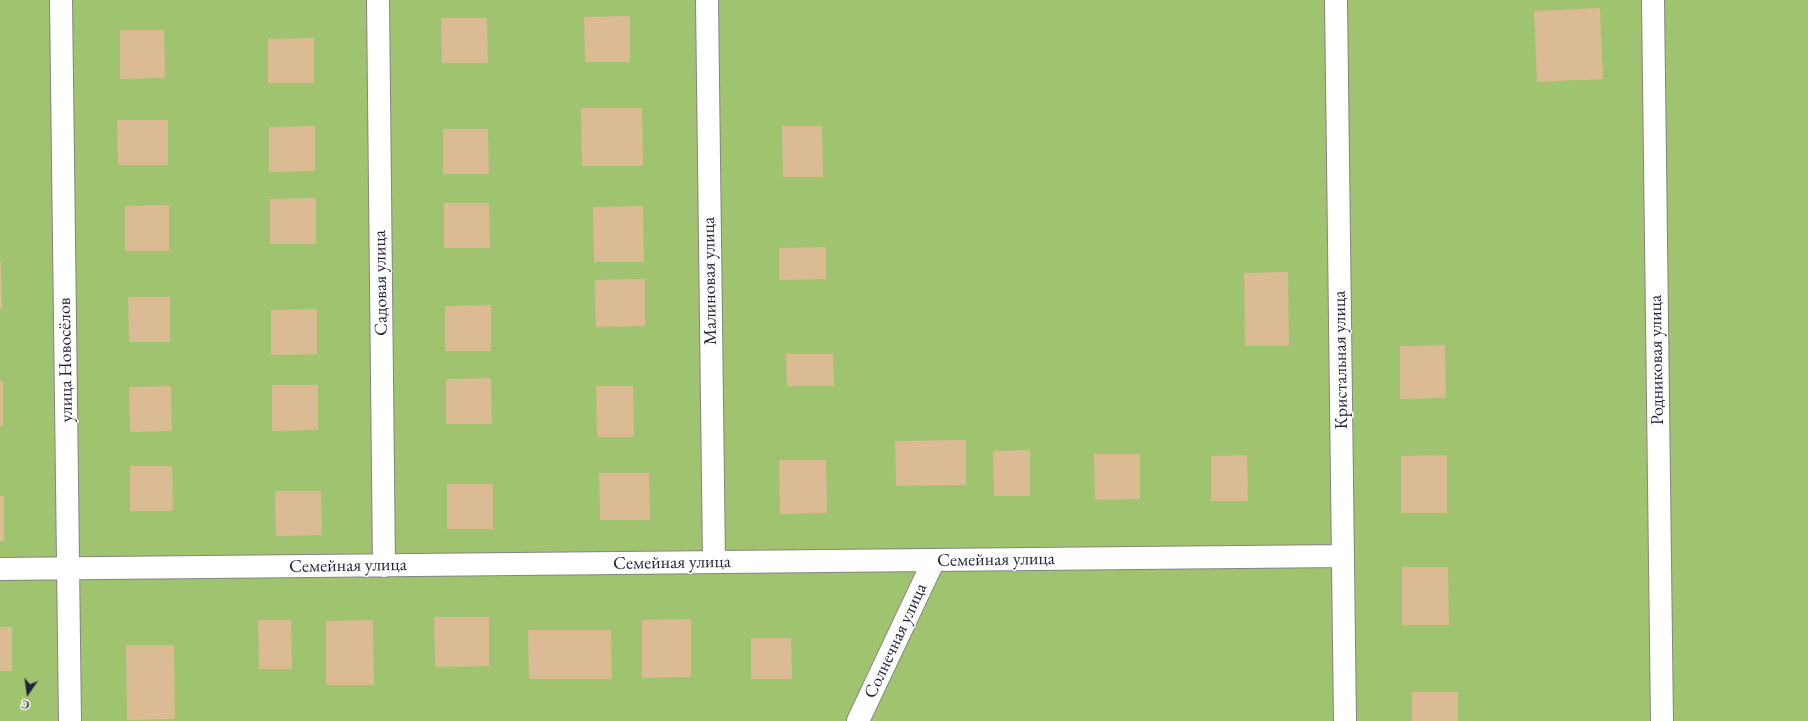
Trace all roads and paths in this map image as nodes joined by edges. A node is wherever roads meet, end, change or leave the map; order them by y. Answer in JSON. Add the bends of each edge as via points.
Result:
{"nodes":[{"id":1,"x":61,"y":0,"type":"edge"},
{"id":2,"x":378,"y":0,"type":"edge"},
{"id":3,"x":707,"y":0,"type":"edge"},
{"id":4,"x":1336,"y":0,"type":"edge"},
{"id":5,"x":1653,"y":0,"type":"edge"},
{"id":6,"x":1343,"y":556,"type":"junction"},
{"id":7,"x":934,"y":560,"type":"junction"},
{"id":8,"x":714,"y":562,"type":"junction"},
{"id":9,"x":384,"y":566,"type":"junction"},
{"id":10,"x":68,"y":568,"type":"junction"},
{"id":11,"x":0,"y":569,"type":"edge"},
{"id":12,"x":70,"y":721,"type":"edge"},
{"id":13,"x":858,"y":721,"type":"edge"},
{"id":14,"x":1345,"y":721,"type":"edge"},
{"id":15,"x":1662,"y":721,"type":"edge"}],
"edges":[{"from":1,"to":10,"type":"street","name":"улица Новосёлов"},
{"from":2,"to":9,"type":"street","name":"Садовая улица"},
{"from":3,"to":8,"type":"street","name":"Малиновая улица"},
{"from":4,"to":6,"type":"street","name":"Кристальная улица"},
{"from":5,"to":15,"type":"street","name":"Родниковая улица"},
{"from":6,"to":7,"type":"street","name":"Семейная улица"},
{"from":6,"to":14,"type":"street","name":"Кристальная улица"},
{"from":7,"to":8,"type":"street","name":"Семейная улица"},
{"from":7,"to":13,"type":"street","name":"Солнечная улица"},
{"from":8,"to":9,"type":"street","name":"Семейная улица"},
{"from":9,"to":10,"type":"street","name":"Семейная улица"},
{"from":10,"to":11,"type":"street","name":"Семейная улица"},
{"from":10,"to":12,"type":"street","name":"улица Новосёлов"}]}
